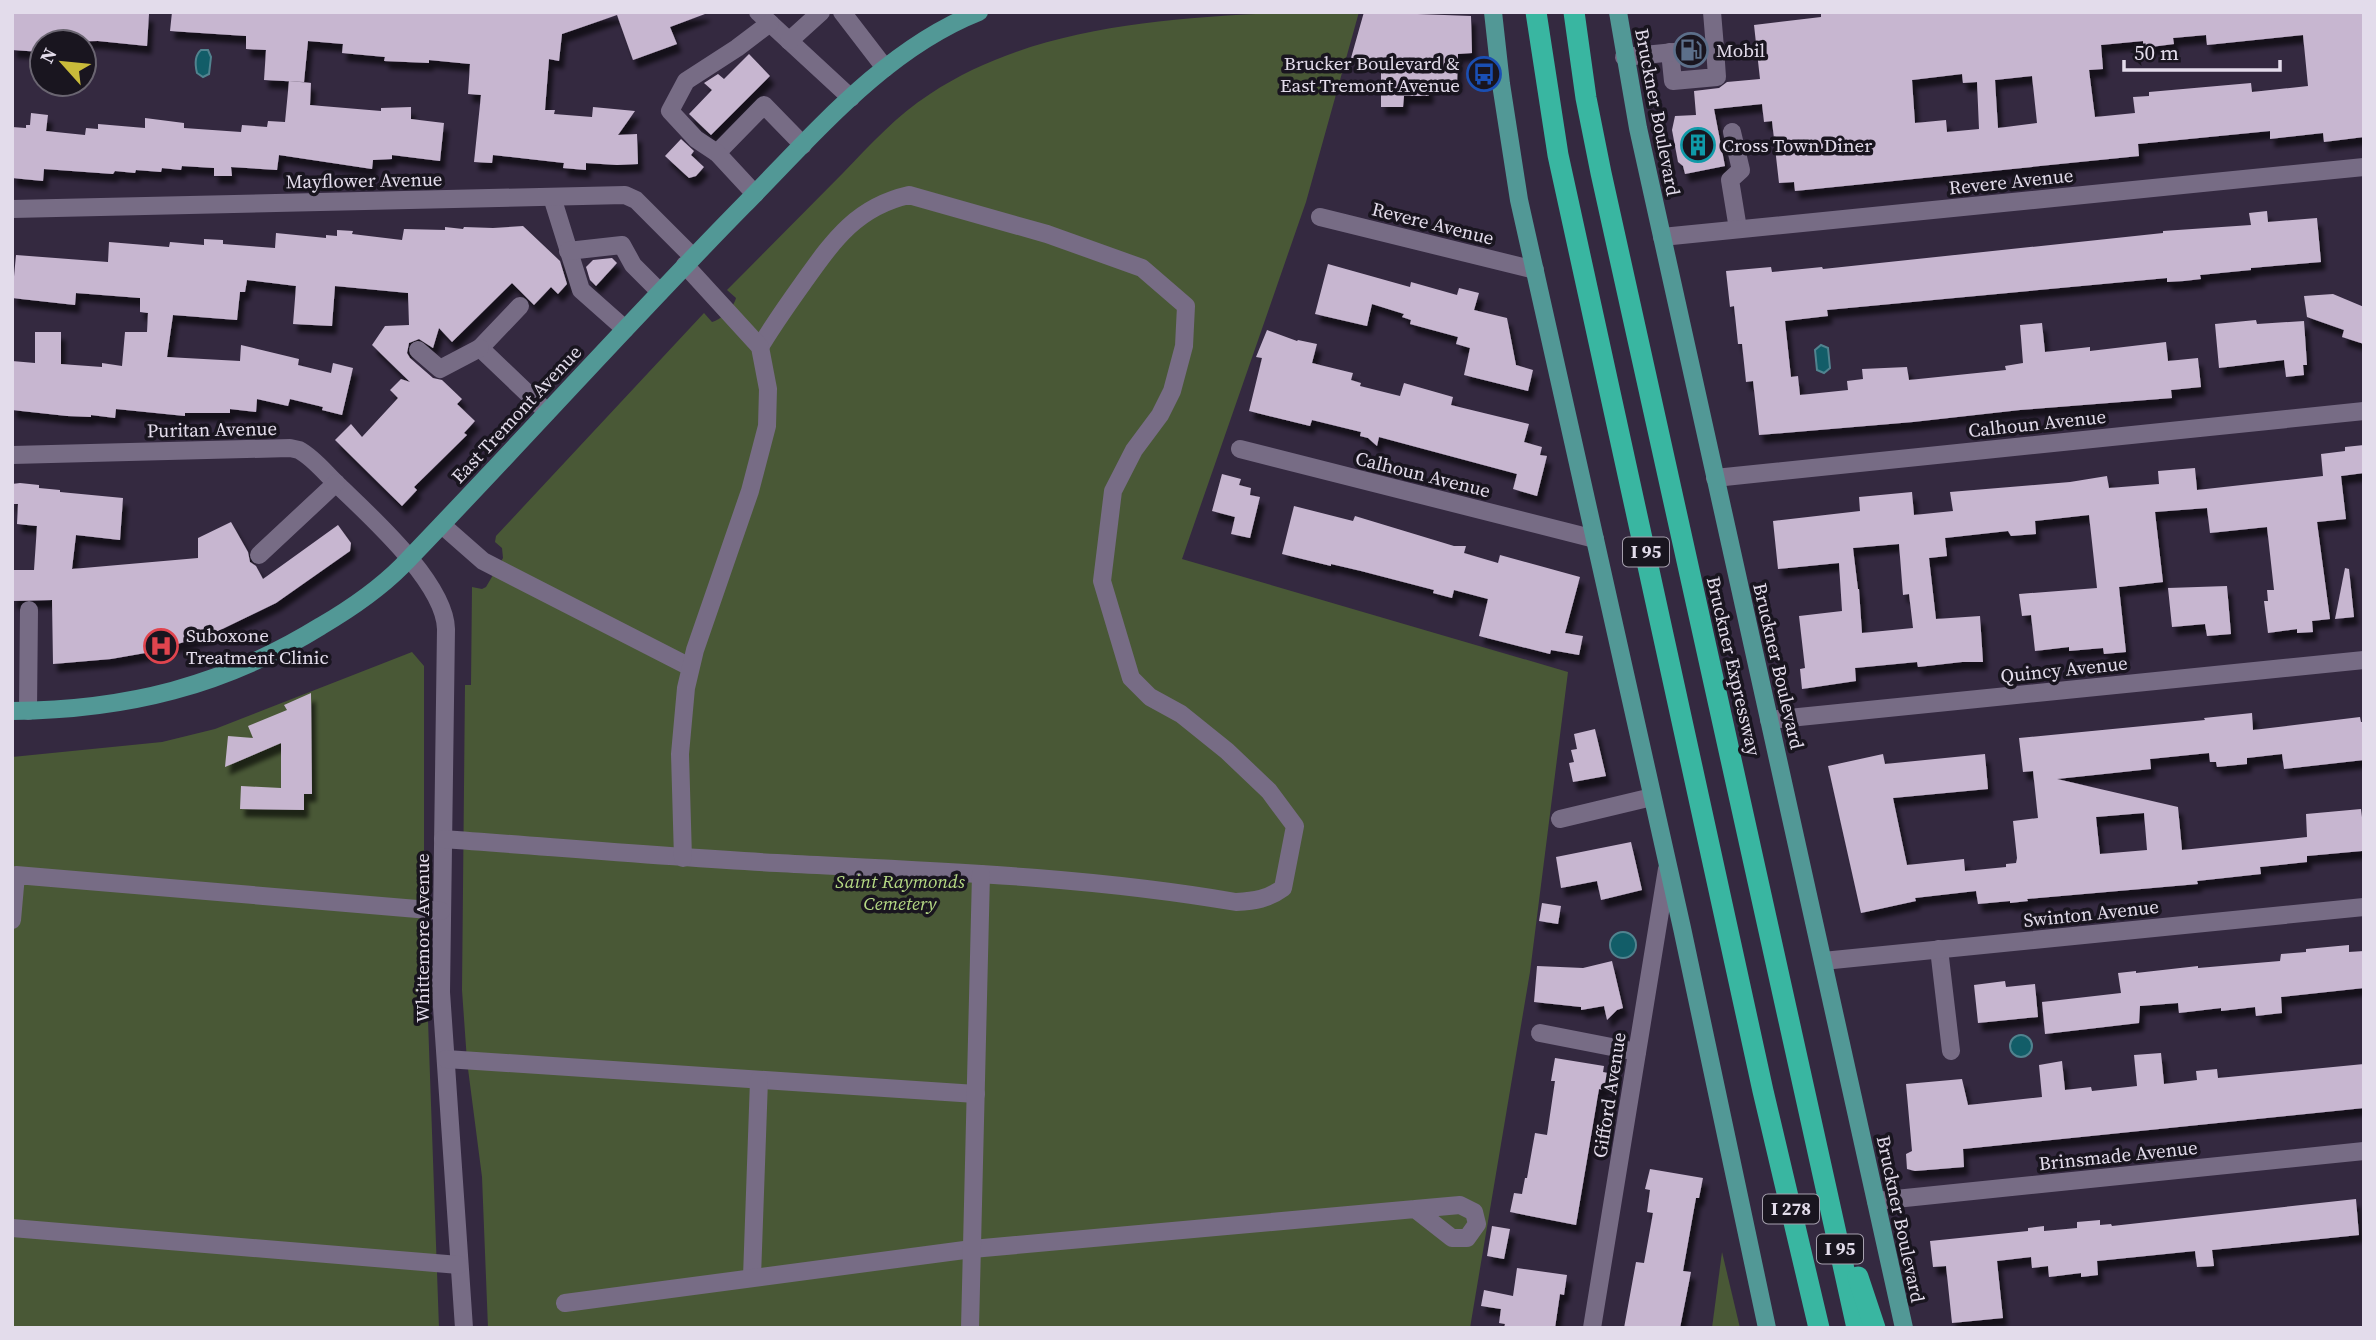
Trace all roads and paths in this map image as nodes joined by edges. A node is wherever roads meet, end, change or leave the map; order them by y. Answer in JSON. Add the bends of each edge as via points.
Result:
{"nodes":[{"id":1,"x":821,"y":12,"type":"edge"},
{"id":2,"x":842,"y":12,"type":"edge"},
{"id":3,"x":979,"y":12,"type":"edge"},
{"id":4,"x":1493,"y":12,"type":"edge"},
{"id":5,"x":1536,"y":12,"type":"edge"},
{"id":6,"x":1574,"y":12,"type":"edge"},
{"id":7,"x":1618,"y":12,"type":"edge"},
{"id":8,"x":1712,"y":12,"type":"edge"},
{"id":9,"x":764,"y":18,"type":"edge"},
{"id":10,"x":789,"y":41,"type":"junction"},
{"id":11,"x":1715,"y":48,"type":"junction"},
{"id":12,"x":1670,"y":51,"type":"junction"},
{"id":13,"x":1624,"y":57,"type":"junction"},
{"id":14,"x":885,"y":68,"type":"junction"},
{"id":15,"x":851,"y":98,"type":"junction"},
{"id":16,"x":1732,"y":132,"type":"dead end"},
{"id":17,"x":803,"y":145,"type":"junction"},
{"id":18,"x":717,"y":153,"type":"junction"},
{"id":19,"x":2364,"y":167,"type":"edge"},
{"id":20,"x":755,"y":194,"type":"junction"},
{"id":21,"x":552,"y":197,"type":"junction"},
{"id":22,"x":12,"y":209,"type":"edge"},
{"id":23,"x":1320,"y":218,"type":"dead end"},
{"id":24,"x":1738,"y":229,"type":"junction"},
{"id":25,"x":1662,"y":237,"type":"junction"},
{"id":26,"x":568,"y":251,"type":"junction"},
{"id":27,"x":689,"y":261,"type":"junction"},
{"id":28,"x":1535,"y":270,"type":"junction"},
{"id":29,"x":660,"y":292,"type":"junction"},
{"id":30,"x":520,"y":306,"type":"dead end"},
{"id":31,"x":625,"y":330,"type":"junction"},
{"id":32,"x":760,"y":347,"type":"junction"},
{"id":33,"x":480,"y":348,"type":"junction"},
{"id":34,"x":418,"y":350,"type":"dead end"},
{"id":35,"x":2364,"y":411,"type":"edge"},
{"id":36,"x":547,"y":412,"type":"junction"},
{"id":37,"x":1240,"y":449,"type":"dead end"},
{"id":38,"x":12,"y":455,"type":"edge"},
{"id":39,"x":1715,"y":478,"type":"junction"},
{"id":40,"x":336,"y":483,"type":"junction"},
{"id":41,"x":442,"y":525,"type":"junction"},
{"id":42,"x":1595,"y":538,"type":"junction"},
{"id":43,"x":259,"y":555,"type":"dead end"},
{"id":44,"x":410,"y":558,"type":"junction"},
{"id":45,"x":29,"y":610,"type":"dead end"},
{"id":46,"x":2364,"y":660,"type":"edge"},
{"id":47,"x":690,"y":667,"type":"junction"},
{"id":48,"x":20,"y":711,"type":"edge"},
{"id":49,"x":1769,"y":720,"type":"junction"},
{"id":50,"x":1652,"y":797,"type":"junction"},
{"id":51,"x":1560,"y":819,"type":"dead end"},
{"id":52,"x":443,"y":839,"type":"junction"},
{"id":53,"x":683,"y":858,"type":"junction"},
{"id":54,"x":1667,"y":869,"type":"junction"},
{"id":55,"x":981,"y":874,"type":"junction"},
{"id":56,"x":2364,"y":907,"type":"edge"},
{"id":57,"x":441,"y":911,"type":"junction"},
{"id":58,"x":12,"y":920,"type":"edge"},
{"id":59,"x":1939,"y":949,"type":"junction"},
{"id":60,"x":1823,"y":961,"type":"junction"},
{"id":61,"x":1540,"y":1033,"type":"dead end"},
{"id":62,"x":1951,"y":1051,"type":"dead end"},
{"id":63,"x":1637,"y":1052,"type":"junction"},
{"id":64,"x":446,"y":1059,"type":"junction"},
{"id":65,"x":759,"y":1080,"type":"junction"},
{"id":66,"x":1763,"y":1091,"type":"junction"},
{"id":67,"x":976,"y":1094,"type":"junction"},
{"id":68,"x":2364,"y":1152,"type":"edge"},
{"id":69,"x":1822,"y":1170,"type":"junction"},
{"id":70,"x":1876,"y":1201,"type":"junction"},
{"id":71,"x":1415,"y":1209,"type":"dead end"},
{"id":72,"x":12,"y":1228,"type":"edge"},
{"id":73,"x":972,"y":1249,"type":"junction"},
{"id":74,"x":459,"y":1265,"type":"junction"},
{"id":75,"x":752,"y":1278,"type":"junction"},
{"id":76,"x":565,"y":1303,"type":"dead end"},
{"id":77,"x":464,"y":1328,"type":"edge"},
{"id":78,"x":970,"y":1328,"type":"edge"},
{"id":79,"x":1592,"y":1328,"type":"edge"},
{"id":80,"x":1766,"y":1328,"type":"edge"},
{"id":81,"x":1808,"y":1328,"type":"edge"},
{"id":82,"x":1819,"y":1328,"type":"edge"},
{"id":83,"x":1857,"y":1328,"type":"edge"},
{"id":84,"x":1875,"y":1328,"type":"edge"},
{"id":85,"x":1904,"y":1328,"type":"edge"}],
"edges":[{"from":1,"to":10,"type":"street"},
{"from":2,"to":14,"type":"street"},
{"from":3,"to":14,"type":"main road","name":"East Tremont Avenue","via":[[933,35]]},
{"from":4,"to":28,"type":"main road","via":[[1513,161]]},
{"from":5,"to":66,"type":"highway","number":"I 95","via":[[1558,155]]},
{"from":6,"to":69,"type":"highway","name":"Bruckner Expressway","number":"I 95","via":[[1601,173]]},
{"from":7,"to":13,"type":"main road","name":"Bruckner Boulevard"},
{"from":8,"to":11,"type":"street"},
{"from":9,"to":10,"type":"street"},
{"from":9,"to":18,"type":"street","via":[[737,48],[686,81],[670,111],[696,139]]},
{"from":10,"to":15,"type":"street"},
{"from":11,"to":12,"type":"street"},
{"from":11,"to":12,"type":"street","via":[[1717,77],[1673,81]]},
{"from":12,"to":13,"type":"street"},
{"from":13,"to":25,"type":"main road","name":"Bruckner Boulevard"},
{"from":14,"to":15,"type":"main road","name":"East Tremont Avenue"},
{"from":15,"to":17,"type":"main road","name":"East Tremont Avenue"},
{"from":16,"to":24,"type":"street","via":[[1741,170],[1730,180]]},
{"from":17,"to":18,"type":"street","via":[[764,105]]},
{"from":17,"to":20,"type":"main road","name":"East Tremont Avenue"},
{"from":18,"to":20,"type":"street"},
{"from":19,"to":24,"type":"street","name":"Revere Avenue"},
{"from":20,"to":27,"type":"main road","name":"East Tremont Avenue"},
{"from":21,"to":22,"type":"street","name":"Mayflower Avenue"},
{"from":21,"to":26,"type":"street"},
{"from":21,"to":27,"type":"street","name":"Mayflower Avenue","via":[[630,196]]},
{"from":23,"to":28,"type":"street","name":"Revere Avenue"},
{"from":24,"to":25,"type":"street","name":"Revere Avenue"},
{"from":25,"to":39,"type":"main road","name":"Bruckner Boulevard"},
{"from":26,"to":29,"type":"street","via":[[622,245],[633,265]]},
{"from":26,"to":31,"type":"street","via":[[582,290]]},
{"from":27,"to":29,"type":"main road","name":"East Tremont Avenue"},
{"from":27,"to":32,"type":"street","name":"Mayflower Avenue"},
{"from":28,"to":42,"type":"main road"},
{"from":29,"to":31,"type":"main road","name":"East Tremont Avenue"},
{"from":30,"to":33,"type":"street"},
{"from":31,"to":36,"type":"main road","name":"East Tremont Avenue"},
{"from":32,"to":47,"type":"street","via":[[768,389],[766,426],[750,491]]},
{"from":32,"to":55,"type":"street","via":[[833,241],[864,214],[888,200],[909,195],[1047,234],[1142,268],[1186,306],[1184,346],[1172,391],[1113,491],[1102,581],[1131,678],[1150,697],[1181,714],[1227,751],[1269,791],[1295,826],[1283,888],[1270,897],[1237,902]]},
{"from":33,"to":34,"type":"street","via":[[440,369]]},
{"from":33,"to":36,"type":"street"},
{"from":35,"to":39,"type":"street","name":"Calhoun Avenue"},
{"from":36,"to":41,"type":"main road","name":"East Tremont Avenue"},
{"from":37,"to":42,"type":"street","name":"Calhoun Avenue"},
{"from":38,"to":40,"type":"street","name":"Puritan Avenue","via":[[289,448],[303,452]]},
{"from":39,"to":49,"type":"main road","name":"Bruckner Boulevard"},
{"from":40,"to":43,"type":"street"},
{"from":40,"to":44,"type":"street","name":"Puritan Avenue"},
{"from":41,"to":44,"type":"main road","name":"East Tremont Avenue"},
{"from":41,"to":47,"type":"street","via":[[483,561]]},
{"from":42,"to":50,"type":"main road"},
{"from":44,"to":48,"type":"main road","name":"East Tremont Avenue","via":[[337,617],[231,673],[118,704]]},
{"from":44,"to":52,"type":"street","name":"Whittemore Avenue","via":[[440,603],[446,622]]},
{"from":45,"to":48,"type":"street"},
{"from":46,"to":49,"type":"street","name":"Quincy Avenue"},
{"from":47,"to":53,"type":"street","via":[[679,782]]},
{"from":49,"to":60,"type":"main road","name":"Bruckner Boulevard"},
{"from":50,"to":51,"type":"street"},
{"from":50,"to":54,"type":"main road"},
{"from":52,"to":53,"type":"street"},
{"from":52,"to":57,"type":"street","name":"Whittemore Avenue"},
{"from":53,"to":55,"type":"street"},
{"from":54,"to":63,"type":"street","name":"Gifford Avenue"},
{"from":54,"to":80,"type":"main road"},
{"from":55,"to":67,"type":"street"},
{"from":56,"to":59,"type":"street","name":"Swinton Avenue"},
{"from":57,"to":58,"type":"street","via":[[16,875]]},
{"from":57,"to":64,"type":"street","name":"Whittemore Avenue"},
{"from":59,"to":60,"type":"street","name":"Swinton Avenue"},
{"from":59,"to":62,"type":"street"},
{"from":60,"to":70,"type":"main road","name":"Bruckner Boulevard"},
{"from":61,"to":63,"type":"street"},
{"from":63,"to":79,"type":"street","name":"Gifford Avenue"},
{"from":64,"to":65,"type":"street"},
{"from":64,"to":74,"type":"street","name":"Whittemore Avenue"},
{"from":65,"to":67,"type":"street"},
{"from":65,"to":75,"type":"street"},
{"from":66,"to":81,"type":"highway","number":"I 95"},
{"from":66,"to":82,"type":"highway","number":"I 278"},
{"from":67,"to":73,"type":"street"},
{"from":68,"to":70,"type":"street","name":"Brinsmade Avenue"},
{"from":69,"to":83,"type":"highway","name":"Bruckner Expressway","number":"I 95"},
{"from":69,"to":84,"type":"highway"},
{"from":70,"to":85,"type":"main road","name":"Bruckner Boulevard"},
{"from":71,"to":73,"type":"street"},
{"from":72,"to":74,"type":"street"},
{"from":73,"to":75,"type":"street"},
{"from":73,"to":78,"type":"street"},
{"from":74,"to":77,"type":"street","name":"Whittemore Avenue"},
{"from":75,"to":76,"type":"street"}]}
